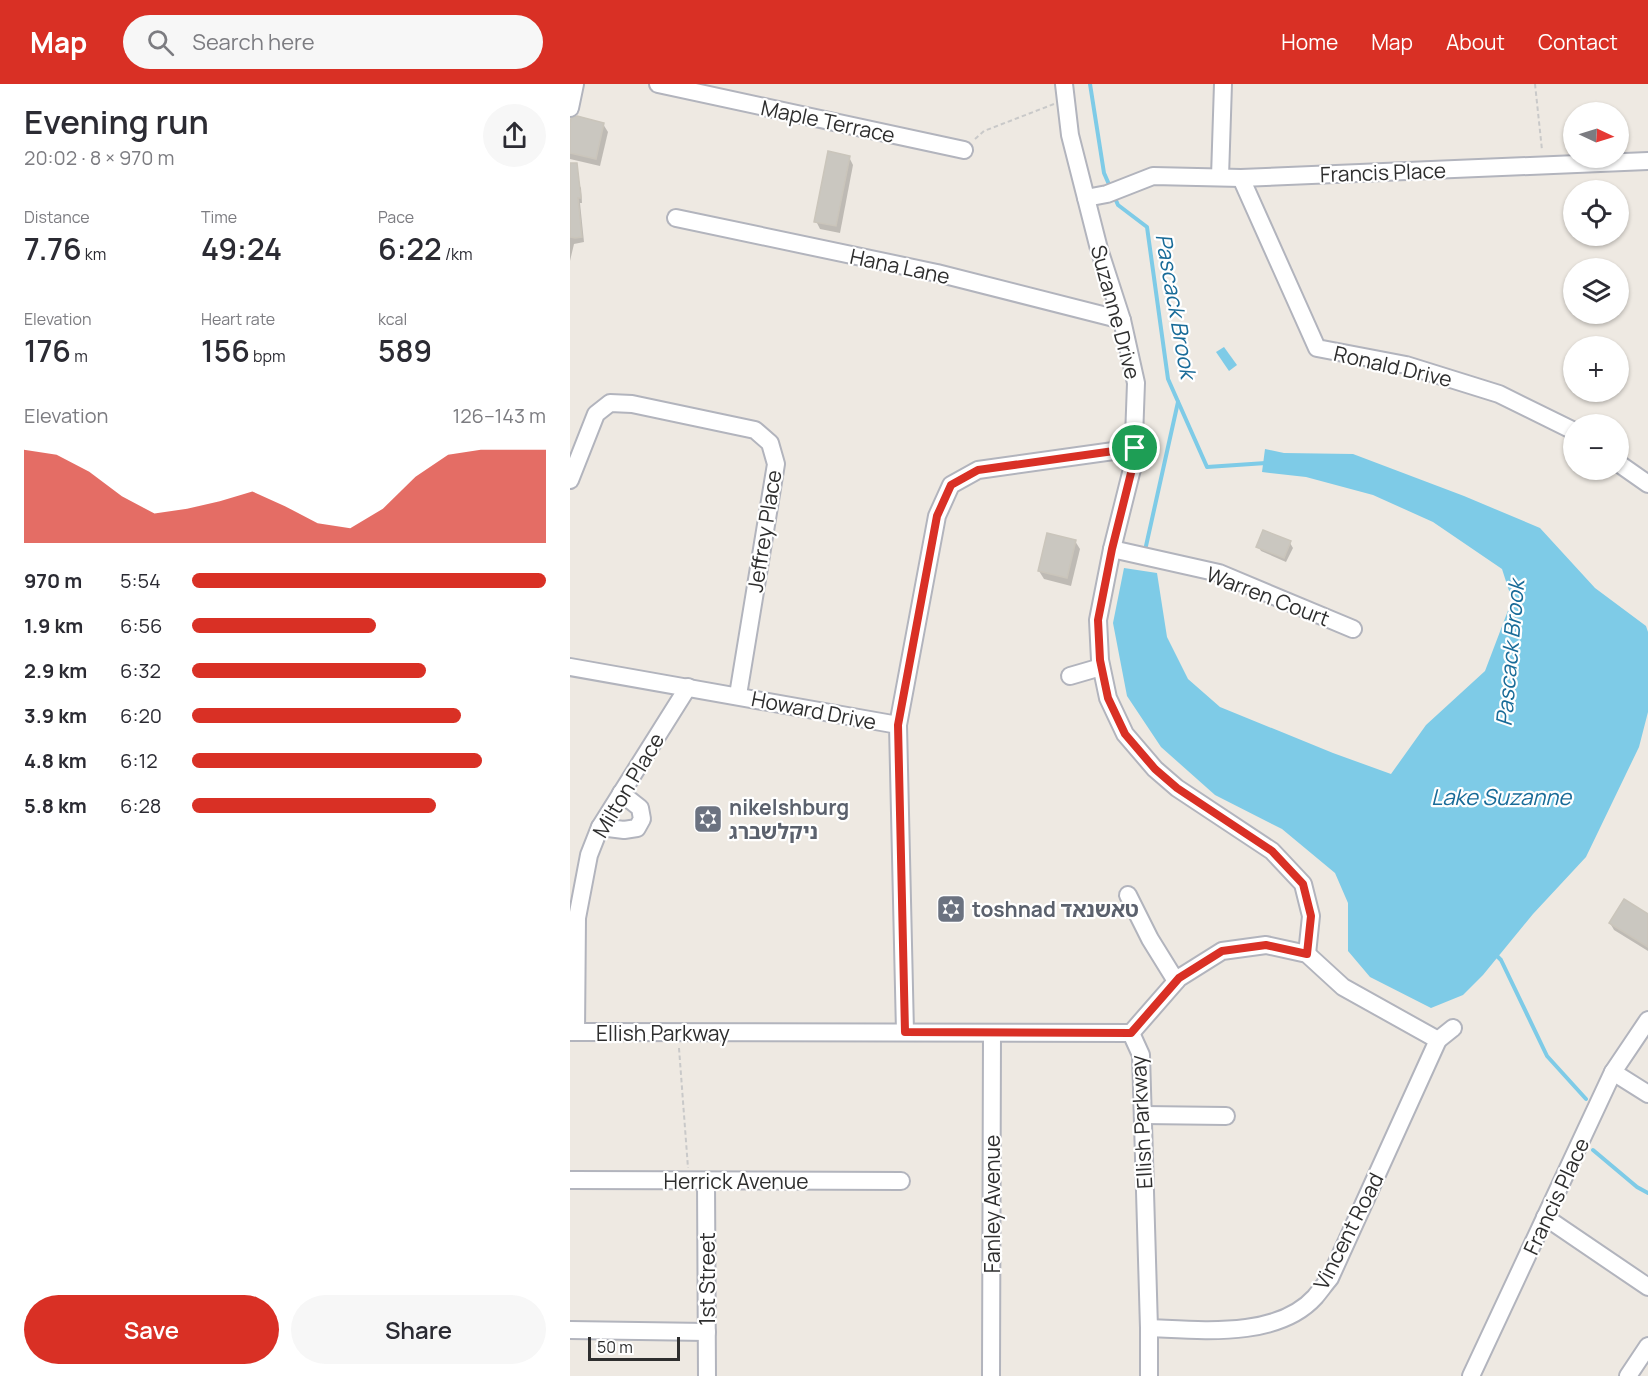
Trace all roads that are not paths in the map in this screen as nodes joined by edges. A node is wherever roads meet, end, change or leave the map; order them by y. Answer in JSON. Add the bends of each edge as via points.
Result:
{"nodes":[{"id":1,"x":575,"y":84,"type":"edge"},
{"id":2,"x":658,"y":84,"type":"edge"},
{"id":3,"x":1223,"y":84,"type":"edge"},
{"id":4,"x":1065,"y":92,"type":"edge"},
{"id":5,"x":570,"y":108,"type":"edge"},
{"id":6,"x":964,"y":150,"type":"road end"},
{"id":7,"x":1648,"y":161,"type":"edge"},
{"id":8,"x":1220,"y":177,"type":"junction"},
{"id":9,"x":1241,"y":178,"type":"junction"},
{"id":10,"x":1086,"y":198,"type":"junction"},
{"id":11,"x":676,"y":218,"type":"dead end"},
{"id":12,"x":1122,"y":320,"type":"junction"},
{"id":13,"x":1563,"y":426,"type":"edge"},
{"id":14,"x":1135,"y":448,"type":"junction"},
{"id":15,"x":1629,"y":471,"type":"edge"},
{"id":16,"x":570,"y":480,"type":"edge"},
{"id":17,"x":1648,"y":484,"type":"edge"},
{"id":18,"x":1112,"y":549,"type":"junction"},
{"id":19,"x":1353,"y":630,"type":"dead end"},
{"id":20,"x":570,"y":667,"type":"edge"},
{"id":21,"x":1101,"y":667,"type":"junction"},
{"id":22,"x":1070,"y":676,"type":"dead end"},
{"id":23,"x":688,"y":687,"type":"junction"},
{"id":24,"x":738,"y":695,"type":"junction"},
{"id":25,"x":898,"y":725,"type":"junction"},
{"id":26,"x":621,"y":793,"type":"junction"},
{"id":27,"x":600,"y":827,"type":"junction"},
{"id":28,"x":1128,"y":895,"type":"dead end"},
{"id":29,"x":1307,"y":954,"type":"junction"},
{"id":30,"x":1176,"y":981,"type":"junction"},
{"id":31,"x":1648,"y":1020,"type":"edge"},
{"id":32,"x":1453,"y":1028,"type":"dead end"},
{"id":33,"x":573,"y":1032,"type":"edge"},
{"id":34,"x":905,"y":1032,"type":"junction"},
{"id":35,"x":992,"y":1033,"type":"junction"},
{"id":36,"x":1131,"y":1033,"type":"junction"},
{"id":37,"x":1438,"y":1040,"type":"junction"},
{"id":38,"x":1613,"y":1072,"type":"junction"},
{"id":39,"x":1648,"y":1094,"type":"edge"},
{"id":40,"x":1143,"y":1115,"type":"junction"},
{"id":41,"x":1226,"y":1116,"type":"dead end"},
{"id":42,"x":570,"y":1180,"type":"edge"},
{"id":43,"x":706,"y":1181,"type":"junction"},
{"id":44,"x":901,"y":1181,"type":"dead end"},
{"id":45,"x":1545,"y":1217,"type":"junction"},
{"id":46,"x":1648,"y":1287,"type":"edge"},
{"id":47,"x":1149,"y":1328,"type":"junction"},
{"id":48,"x":570,"y":1330,"type":"edge"},
{"id":49,"x":707,"y":1332,"type":"junction"},
{"id":50,"x":1648,"y":1346,"type":"edge"},
{"id":51,"x":707,"y":1376,"type":"edge"},
{"id":52,"x":992,"y":1376,"type":"edge"},
{"id":53,"x":1149,"y":1376,"type":"edge"},
{"id":54,"x":1471,"y":1376,"type":"edge"},
{"id":55,"x":1628,"y":1376,"type":"edge"}],
"edges":[{"from":1,"to":5,"type":"street"},
{"from":2,"to":6,"type":"street","name":"Maple Terrace"},
{"from":3,"to":8,"type":"street"},
{"from":4,"to":10,"type":"street","name":"Suzanne Drive","via":[[1070,135]]},
{"from":7,"to":9,"type":"street","name":"Francis Place"},
{"from":8,"to":9,"type":"street","name":"Francis Place"},
{"from":8,"to":10,"type":"street","name":"Francis Place","via":[[1153,176]]},
{"from":9,"to":13,"type":"street","name":"Ronald Drive","via":[[1317,348],[1406,365],[1499,394]]},
{"from":10,"to":12,"type":"street","name":"Suzanne Drive"},
{"from":11,"to":12,"type":"street","name":"Hana Lane","via":[[937,273]]},
{"from":12,"to":14,"type":"street","name":"Suzanne Drive","via":[[1136,383]]},
{"from":14,"to":18,"type":"street","name":"Suzanne Drive"},
{"from":14,"to":25,"type":"street","via":[[978,470],[951,485],[937,516]]},
{"from":15,"to":17,"type":"street"},
{"from":16,"to":24,"type":"street","name":"Jeffrey Place","via":[[596,414],[610,404],[632,404],[754,430],[770,442],[776,464]]},
{"from":18,"to":19,"type":"street","name":"Warren Court","via":[[1219,573]]},
{"from":18,"to":21,"type":"street","name":"Suzanne Drive","via":[[1098,620]]},
{"from":20,"to":23,"type":"street","name":"Howard Drive"},
{"from":21,"to":22,"type":"street"},
{"from":21,"to":29,"type":"street","name":"Suzanne Drive","via":[[1108,698],[1125,734],[1155,769],[1272,851],[1303,884],[1311,916]]},
{"from":23,"to":24,"type":"street","name":"Howard Drive"},
{"from":23,"to":26,"type":"street","name":"Milton Place"},
{"from":24,"to":25,"type":"street","name":"Howard Drive"},
{"from":25,"to":34,"type":"street","name":"Howard Drive"},
{"from":26,"to":27,"type":"street","name":"Milton Place"},
{"from":26,"to":27,"type":"street","via":[[640,808],[642,819],[637,828]]},
{"from":27,"to":33,"type":"street","name":"Milton Place","via":[[589,855],[577,918]]},
{"from":28,"to":30,"type":"street"},
{"from":29,"to":30,"type":"street","via":[[1266,945],[1222,951]]},
{"from":29,"to":37,"type":"street","via":[[1342,987]]},
{"from":30,"to":36,"type":"street"},
{"from":31,"to":38,"type":"street","name":"Francis Place"},
{"from":32,"to":37,"type":"street","name":"Vincent Road"},
{"from":33,"to":34,"type":"street","name":"Ellish Parkway"},
{"from":34,"to":35,"type":"street","name":"Ellish Parkway"},
{"from":35,"to":36,"type":"street","name":"Ellish Parkway"},
{"from":35,"to":52,"type":"street","name":"Fanley Avenue"},
{"from":36,"to":40,"type":"street","name":"Ellish Parkway","via":[[1141,1055]]},
{"from":37,"to":47,"type":"street","name":"Vincent Road","via":[[1329,1278],[1314,1298],[1277,1321],[1250,1327]]},
{"from":38,"to":39,"type":"street"},
{"from":38,"to":45,"type":"street","name":"Francis Place"},
{"from":40,"to":41,"type":"street"},
{"from":40,"to":47,"type":"street","name":"Ellish Parkway"},
{"from":42,"to":43,"type":"street","name":"Herrick Avenue"},
{"from":43,"to":44,"type":"street","name":"Herrick Avenue"},
{"from":43,"to":49,"type":"street","name":"1st Street"},
{"from":45,"to":46,"type":"street"},
{"from":45,"to":54,"type":"street","name":"Francis Place"},
{"from":47,"to":53,"type":"street","name":"Ellish Parkway"},
{"from":48,"to":49,"type":"street"},
{"from":49,"to":51,"type":"street","name":"1st Street"},
{"from":50,"to":55,"type":"street"}]}
